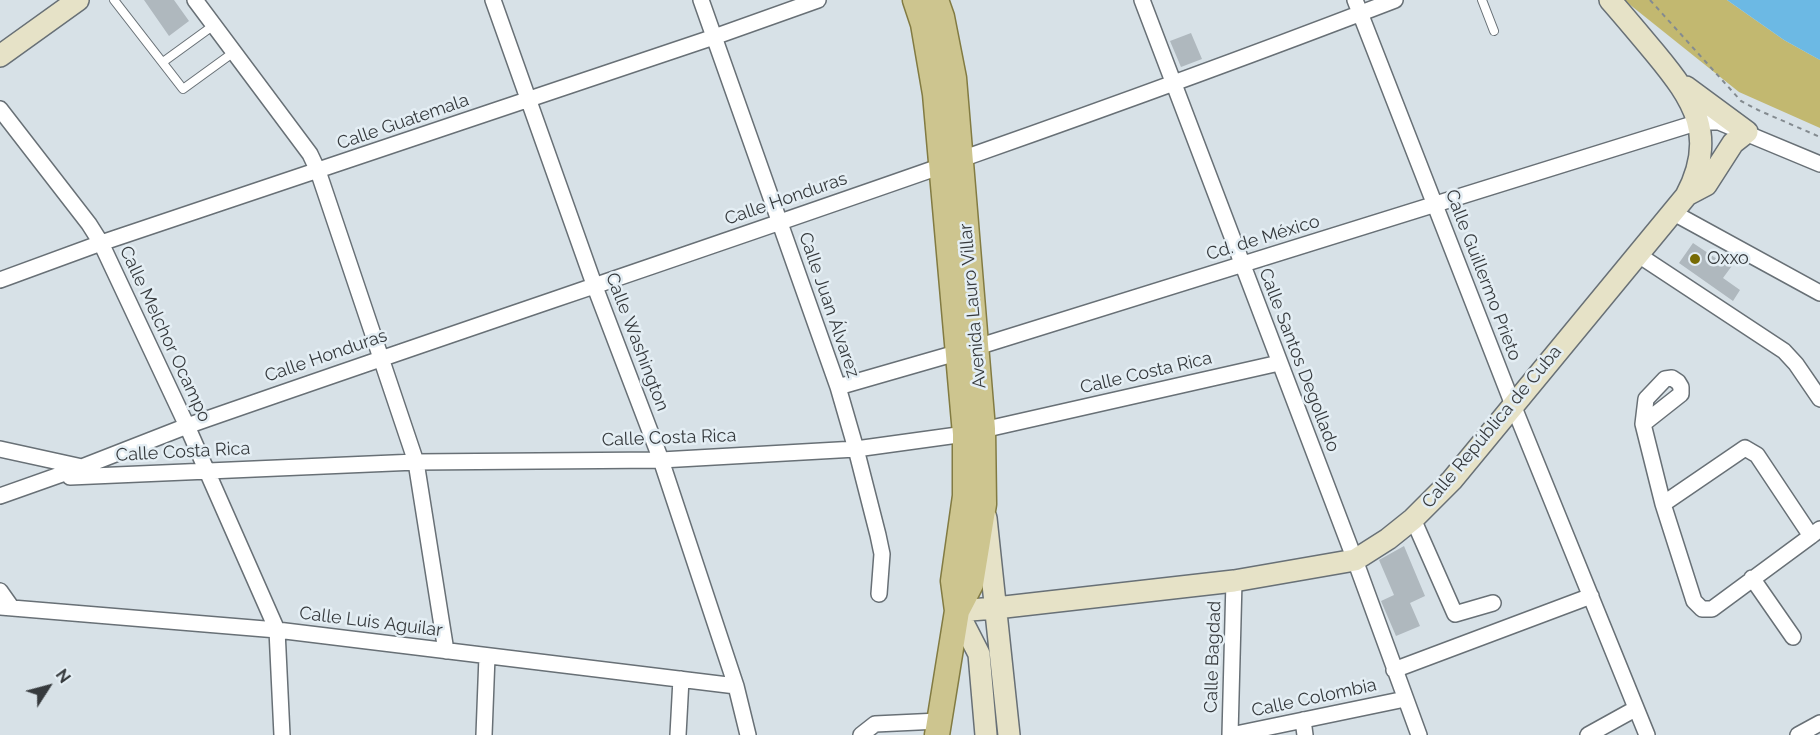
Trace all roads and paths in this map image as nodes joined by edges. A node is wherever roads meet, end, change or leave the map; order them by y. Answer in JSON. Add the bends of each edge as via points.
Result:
{"nodes":[{"id":1,"x":78,"y":0,"type":"edge"},
{"id":2,"x":114,"y":0,"type":"edge"},
{"id":3,"x":195,"y":0,"type":"edge"},
{"id":4,"x":493,"y":0,"type":"edge"},
{"id":5,"x":701,"y":0,"type":"edge"},
{"id":6,"x":818,"y":0,"type":"edge"},
{"id":7,"x":915,"y":0,"type":"edge"},
{"id":8,"x":936,"y":0,"type":"edge"},
{"id":9,"x":1142,"y":0,"type":"edge"},
{"id":10,"x":1395,"y":0,"type":"edge"},
{"id":11,"x":1482,"y":0,"type":"edge"},
{"id":12,"x":1610,"y":0,"type":"edge"},
{"id":13,"x":1650,"y":0,"type":"edge"},
{"id":14,"x":1358,"y":7,"type":"edge"},
{"id":15,"x":214,"y":25,"type":"junction"},
{"id":16,"x":1494,"y":31,"type":"dead end"},
{"id":17,"x":714,"y":37,"type":"junction"},
{"id":18,"x":234,"y":52,"type":"junction"},
{"id":19,"x":0,"y":56,"type":"edge"},
{"id":20,"x":163,"y":62,"type":"junction"},
{"id":21,"x":1674,"y":77,"type":"junction"},
{"id":22,"x":1174,"y":83,"type":"junction"},
{"id":23,"x":530,"y":100,"type":"junction"},
{"id":24,"x":0,"y":109,"type":"edge"},
{"id":25,"x":1699,"y":122,"type":"junction"},
{"id":26,"x":1748,"y":132,"type":"junction"},
{"id":27,"x":1820,"y":138,"type":"edge"},
{"id":28,"x":951,"y":163,"type":"junction"},
{"id":29,"x":1820,"y":164,"type":"edge"},
{"id":30,"x":318,"y":171,"type":"junction"},
{"id":31,"x":1686,"y":196,"type":"junction"},
{"id":32,"x":1435,"y":205,"type":"junction"},
{"id":33,"x":1672,"y":212,"type":"junction"},
{"id":34,"x":780,"y":221,"type":"junction"},
{"id":35,"x":101,"y":243,"type":"junction"},
{"id":36,"x":1637,"y":254,"type":"junction"},
{"id":37,"x":1242,"y":265,"type":"junction"},
{"id":38,"x":0,"y":280,"type":"edge"},
{"id":39,"x":595,"y":286,"type":"junction"},
{"id":40,"x":1820,"y":293,"type":"edge"},
{"id":41,"x":967,"y":349,"type":"junction"},
{"id":42,"x":380,"y":358,"type":"junction"},
{"id":43,"x":1279,"y":363,"type":"junction"},
{"id":44,"x":838,"y":387,"type":"junction"},
{"id":45,"x":1820,"y":399,"type":"edge"},
{"id":46,"x":1513,"y":405,"type":"junction"},
{"id":47,"x":1643,"y":424,"type":"dead end"},
{"id":48,"x":187,"y":426,"type":"junction"},
{"id":49,"x":974,"y":431,"type":"junction"},
{"id":50,"x":0,"y":449,"type":"edge"},
{"id":51,"x":856,"y":449,"type":"junction"},
{"id":52,"x":661,"y":460,"type":"junction"},
{"id":53,"x":416,"y":462,"type":"junction"},
{"id":54,"x":82,"y":467,"type":"junction"},
{"id":55,"x":206,"y":470,"type":"junction"},
{"id":56,"x":52,"y":478,"type":"junction"},
{"id":57,"x":0,"y":496,"type":"edge"},
{"id":58,"x":984,"y":504,"type":"junction"},
{"id":59,"x":1663,"y":504,"type":"junction"},
{"id":60,"x":1413,"y":519,"type":"junction"},
{"id":61,"x":1816,"y":532,"type":"edge"},
{"id":62,"x":1355,"y":560,"type":"junction"},
{"id":63,"x":1752,"y":578,"type":"junction"},
{"id":64,"x":1234,"y":581,"type":"junction"},
{"id":65,"x":0,"y":591,"type":"edge"},
{"id":66,"x":879,"y":594,"type":"dead end"},
{"id":67,"x":1590,"y":596,"type":"junction"},
{"id":68,"x":1493,"y":603,"type":"dead end"},
{"id":69,"x":6,"y":608,"type":"edge"},
{"id":70,"x":996,"y":608,"type":"junction"},
{"id":71,"x":957,"y":611,"type":"junction"},
{"id":72,"x":277,"y":630,"type":"junction"},
{"id":73,"x":1794,"y":637,"type":"dead end"},
{"id":74,"x":446,"y":651,"type":"junction"},
{"id":75,"x":487,"y":656,"type":"junction"},
{"id":76,"x":1394,"y":670,"type":"junction"},
{"id":77,"x":681,"y":679,"type":"junction"},
{"id":78,"x":736,"y":686,"type":"junction"},
{"id":79,"x":1405,"y":699,"type":"junction"},
{"id":80,"x":1635,"y":710,"type":"junction"},
{"id":81,"x":1820,"y":723,"type":"edge"},
{"id":82,"x":1304,"y":727,"type":"edge"},
{"id":83,"x":938,"y":728,"type":"edge"},
{"id":84,"x":282,"y":735,"type":"edge"},
{"id":85,"x":484,"y":735,"type":"edge"},
{"id":86,"x":678,"y":735,"type":"edge"},
{"id":87,"x":748,"y":735,"type":"edge"},
{"id":88,"x":861,"y":735,"type":"edge"},
{"id":89,"x":986,"y":735,"type":"edge"},
{"id":90,"x":1009,"y":735,"type":"edge"},
{"id":91,"x":1230,"y":735,"type":"edge"},
{"id":92,"x":1419,"y":735,"type":"edge"},
{"id":93,"x":1588,"y":735,"type":"edge"},
{"id":94,"x":1647,"y":735,"type":"edge"},
{"id":95,"x":1798,"y":735,"type":"edge"}],
"edges":[{"from":1,"to":19,"type":"street"},
{"from":2,"to":20,"type":"lane"},
{"from":3,"to":15,"type":"street"},
{"from":4,"to":23,"type":"street","name":"Calle Washington"},
{"from":5,"to":17,"type":"street","name":"Calle Juan Álvarez"},
{"from":6,"to":17,"type":"street","name":"Calle Guatemala"},
{"from":7,"to":28,"type":"main road","name":"Avenida Lauro Villar"},
{"from":8,"to":28,"type":"main road","name":"Avenida Lauro Villar","via":[[954,78]]},
{"from":9,"to":22,"type":"street","name":"Calle Santos Degollado"},
{"from":10,"to":14,"type":"street","name":"Calle Honduras"},
{"from":11,"to":16,"type":"lane"},
{"from":12,"to":21,"type":"street"},
{"from":13,"to":27,"type":"path","via":[[1741,100]]},
{"from":14,"to":22,"type":"street","name":"Calle Honduras"},
{"from":14,"to":32,"type":"street","name":"Calle Guillermo Prieto"},
{"from":15,"to":18,"type":"street"},
{"from":15,"to":20,"type":"lane"},
{"from":17,"to":23,"type":"street","name":"Calle Guatemala"},
{"from":17,"to":34,"type":"street","name":"Calle Juan Álvarez"},
{"from":18,"to":20,"type":"lane","via":[[183,89]]},
{"from":18,"to":30,"type":"street","via":[[310,154]]},
{"from":21,"to":25,"type":"street"},
{"from":21,"to":26,"type":"street"},
{"from":22,"to":28,"type":"street","name":"Calle Honduras"},
{"from":22,"to":37,"type":"street","name":"Calle Santos Degollado"},
{"from":23,"to":30,"type":"street","name":"Calle Guatemala"},
{"from":23,"to":39,"type":"street","name":"Calle Washington"},
{"from":24,"to":35,"type":"street","name":"Calle Melchor Ocampo"},
{"from":25,"to":26,"type":"street","via":[[1719,122]]},
{"from":25,"to":31,"type":"street","name":"Calle República de Cuba","via":[[1699,158]]},
{"from":25,"to":32,"type":"street","name":"Cd. de México"},
{"from":26,"to":29,"type":"street"},
{"from":26,"to":31,"type":"street","via":[[1733,142],[1706,185]]},
{"from":28,"to":34,"type":"street","name":"Calle Honduras"},
{"from":28,"to":41,"type":"main road","name":"Avenida Lauro Villar"},
{"from":30,"to":35,"type":"street","name":"Calle Guatemala"},
{"from":30,"to":42,"type":"street"},
{"from":31,"to":33,"type":"street","name":"Calle República de Cuba"},
{"from":32,"to":37,"type":"street","name":"Cd. de México"},
{"from":32,"to":46,"type":"street","name":"Calle Guillermo Prieto"},
{"from":33,"to":36,"type":"street","name":"Calle República de Cuba"},
{"from":33,"to":40,"type":"street"},
{"from":34,"to":39,"type":"street","name":"Calle Honduras"},
{"from":34,"to":44,"type":"street","name":"Calle Juan Álvarez"},
{"from":35,"to":38,"type":"street","name":"Calle Guatemala"},
{"from":35,"to":48,"type":"street","name":"Calle Melchor Ocampo"},
{"from":36,"to":45,"type":"street","via":[[1784,351]]},
{"from":36,"to":46,"type":"street","name":"Calle República de Cuba"},
{"from":37,"to":41,"type":"street","name":"Cd. de México"},
{"from":37,"to":43,"type":"street","name":"Calle Santos Degollado"},
{"from":39,"to":42,"type":"street","name":"Calle Honduras"},
{"from":39,"to":52,"type":"street","name":"Calle Washington"},
{"from":41,"to":44,"type":"street","name":"Cd. de México"},
{"from":41,"to":49,"type":"main road","name":"Avenida Lauro Villar"},
{"from":42,"to":48,"type":"street","name":"Calle Honduras"},
{"from":42,"to":53,"type":"street"},
{"from":43,"to":49,"type":"street","name":"Calle Costa Rica"},
{"from":43,"to":62,"type":"street","name":"Calle Santos Degollado"},
{"from":44,"to":51,"type":"street","name":"Calle Juan Álvarez"},
{"from":46,"to":60,"type":"street","name":"Calle República de Cuba","via":[[1452,480]]},
{"from":46,"to":67,"type":"street","name":"Calle Guillermo Prieto"},
{"from":47,"to":59,"type":"street"},
{"from":48,"to":54,"type":"street","name":"Calle Honduras"},
{"from":48,"to":55,"type":"street","name":"Calle Melchor Ocampo"},
{"from":49,"to":51,"type":"street","name":"Calle Costa Rica"},
{"from":49,"to":58,"type":"main road","name":"Avenida Lauro Villar"},
{"from":49,"to":71,"type":"main road","name":"Avenida Lauro Villar","via":[[953,581]]},
{"from":50,"to":54,"type":"street"},
{"from":51,"to":52,"type":"street","name":"Calle Costa Rica"},
{"from":51,"to":66,"type":"street","name":"Calle Juan Álvarez","via":[[882,554]]},
{"from":52,"to":53,"type":"street","name":"Calle Costa Rica"},
{"from":52,"to":78,"type":"street","name":"Calle Washington"},
{"from":53,"to":55,"type":"street","name":"Calle Costa Rica"},
{"from":53,"to":74,"type":"street"},
{"from":54,"to":56,"type":"street","name":"Calle Honduras"},
{"from":55,"to":56,"type":"street","name":"Calle Costa Rica"},
{"from":55,"to":72,"type":"street","name":"Calle Melchor Ocampo"},
{"from":56,"to":57,"type":"street","name":"Calle Honduras"},
{"from":58,"to":70,"type":"street"},
{"from":58,"to":71,"type":"main road","name":"Avenida Lauro Villar","via":[[971,584]]},
{"from":59,"to":61,"type":"street","via":[[1745,448],[1757,454]]},
{"from":59,"to":63,"type":"street","via":[[1694,601],[1702,609],[1712,609]]},
{"from":60,"to":62,"type":"street","name":"Calle República de Cuba"},
{"from":60,"to":68,"type":"street","via":[[1455,614]]},
{"from":61,"to":63,"type":"street"},
{"from":62,"to":64,"type":"street","name":"Calle República de Cuba"},
{"from":62,"to":76,"type":"street","name":"Calle Santos Degollado"},
{"from":63,"to":73,"type":"street"},
{"from":64,"to":70,"type":"street","name":"Calle República de Cuba"},
{"from":64,"to":91,"type":"street","name":"Calle Bagdad"},
{"from":65,"to":69,"type":"street"},
{"from":67,"to":76,"type":"street"},
{"from":67,"to":80,"type":"street","name":"Calle Guillermo Prieto"},
{"from":69,"to":72,"type":"street","name":"Calle Luis Aguilar"},
{"from":70,"to":71,"type":"street","name":"Calle República de Cuba"},
{"from":70,"to":90,"type":"street"},
{"from":71,"to":83,"type":"main road","name":"Avenida Lauro Villar"},
{"from":71,"to":89,"type":"street","via":[[979,654]]},
{"from":72,"to":74,"type":"street","name":"Calle Luis Aguilar"},
{"from":72,"to":84,"type":"street","name":"Calle Melchor Ocampo"},
{"from":74,"to":75,"type":"street","name":"Calle Luis Aguilar"},
{"from":75,"to":77,"type":"street","name":"Calle Luis Aguilar"},
{"from":75,"to":85,"type":"street"},
{"from":76,"to":79,"type":"street","name":"Calle Santos Degollado"},
{"from":77,"to":78,"type":"street","name":"Calle Luis Aguilar"},
{"from":77,"to":86,"type":"street"},
{"from":78,"to":87,"type":"street","name":"Calle Washington"},
{"from":79,"to":82,"type":"street","name":"Calle Colombia"},
{"from":79,"to":92,"type":"street","name":"Calle Santos Degollado"},
{"from":80,"to":93,"type":"street"},
{"from":80,"to":94,"type":"street","name":"Calle Guillermo Prieto"},
{"from":81,"to":95,"type":"street"},
{"from":82,"to":91,"type":"street","name":"Calle Colombia"},
{"from":83,"to":88,"type":"street","via":[[875,724]]}]}
